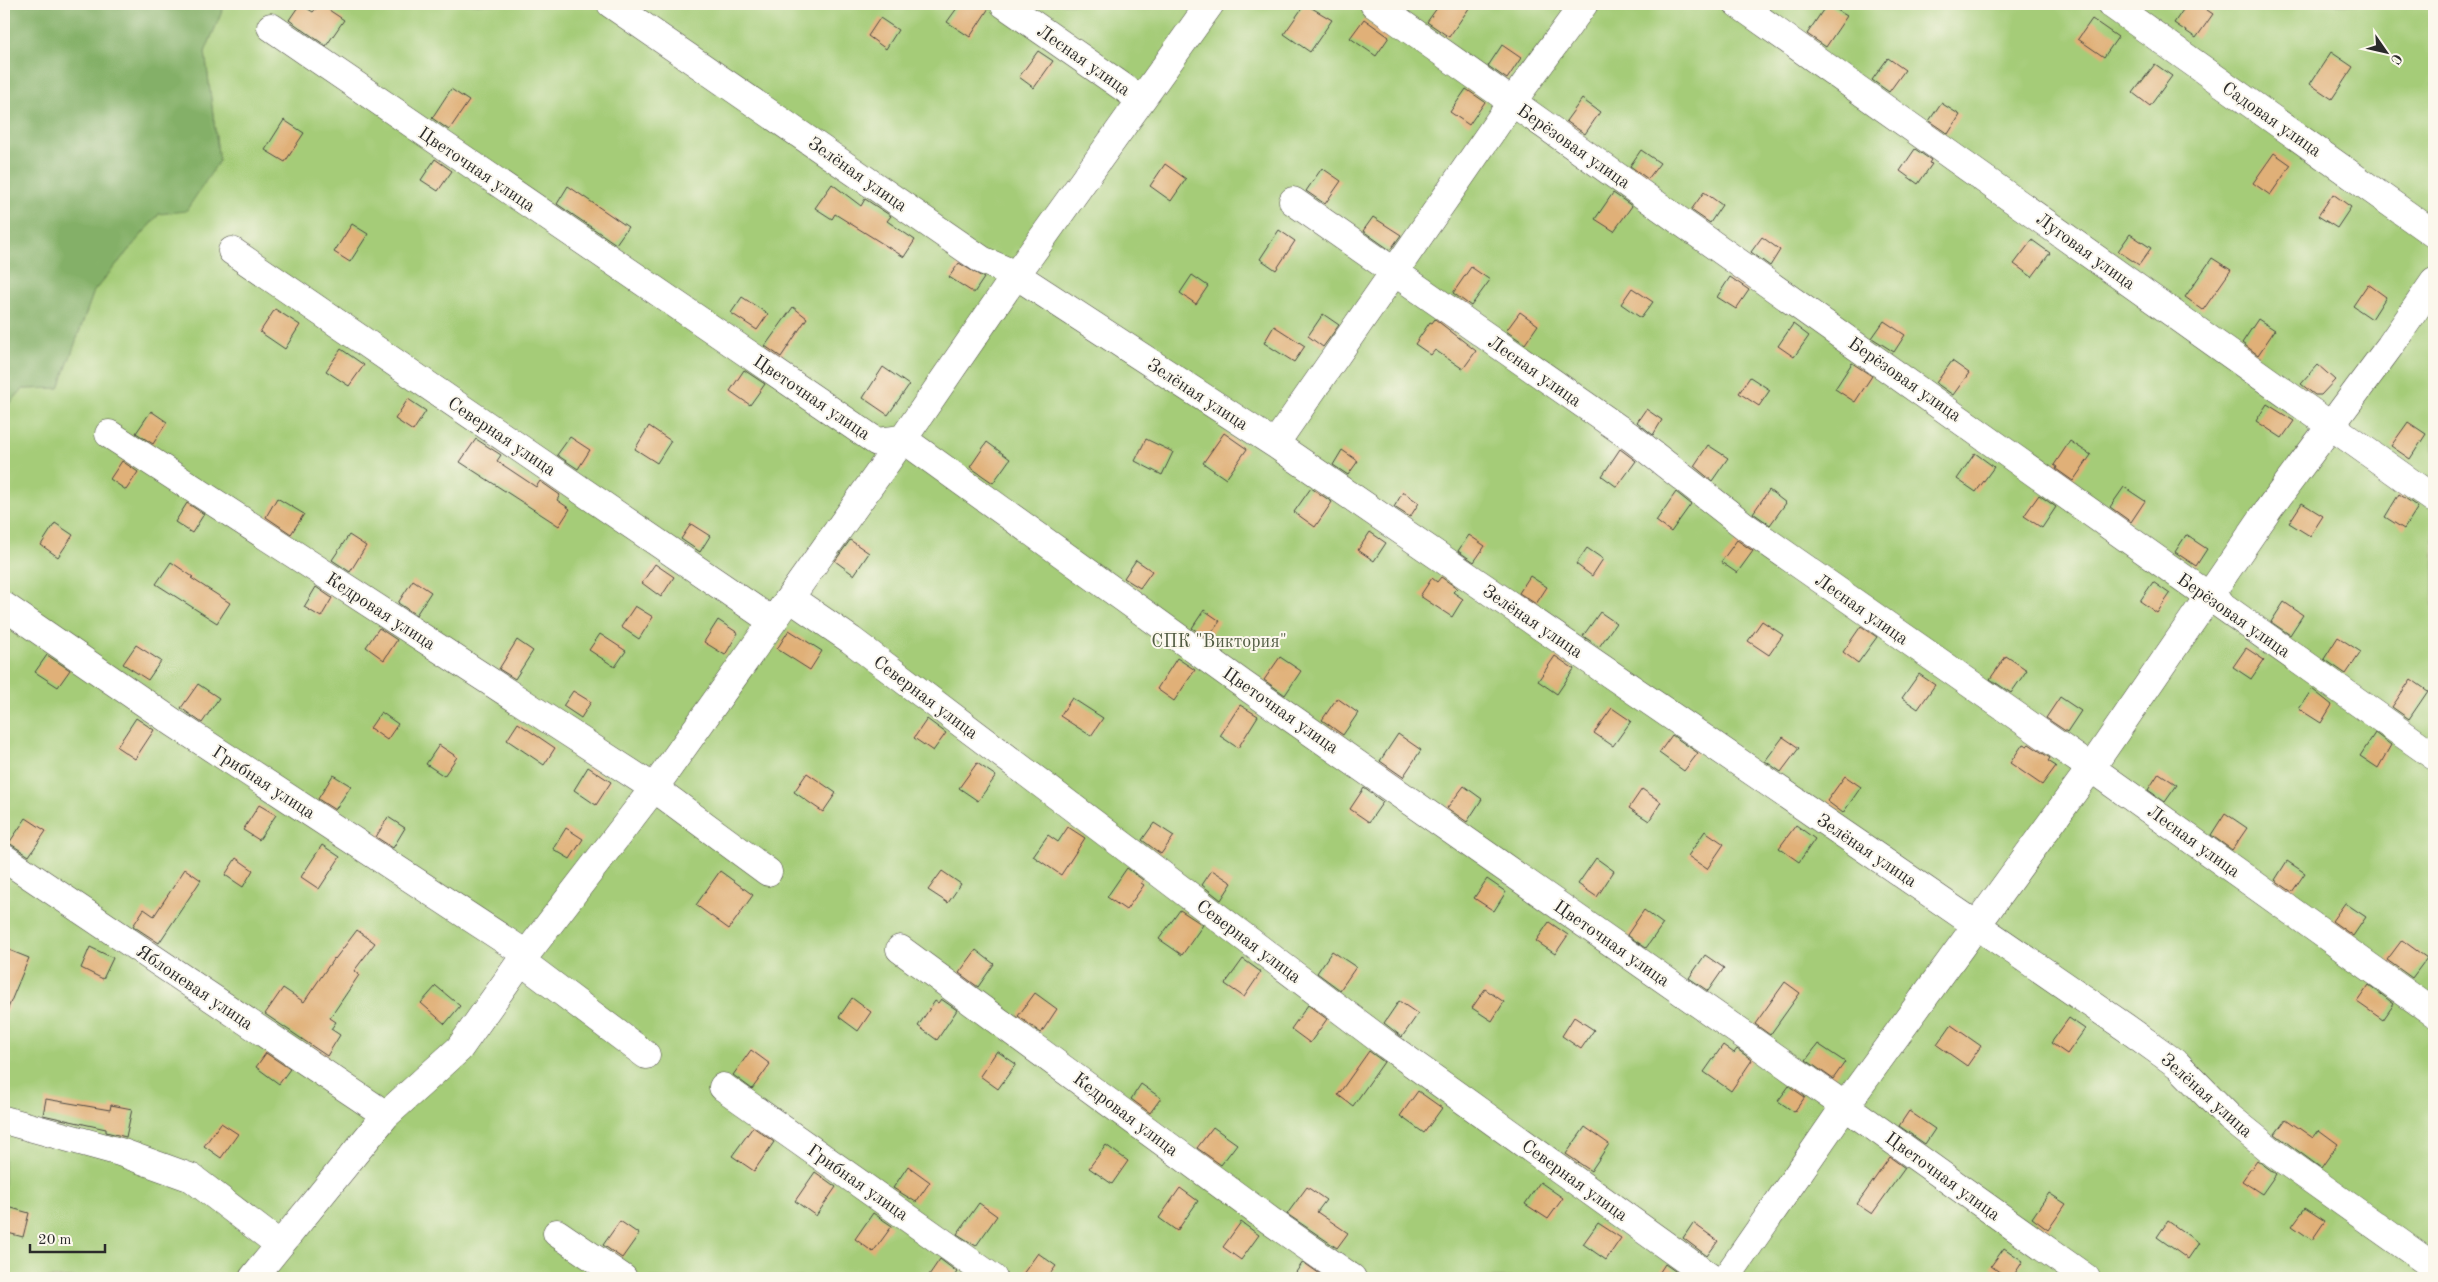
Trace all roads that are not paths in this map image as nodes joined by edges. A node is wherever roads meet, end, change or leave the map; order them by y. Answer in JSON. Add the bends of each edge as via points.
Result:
{"nodes":[{"id":1,"x":611,"y":4,"type":"edge"},
{"id":2,"x":1004,"y":4,"type":"edge"},
{"id":3,"x":1210,"y":4,"type":"edge"},
{"id":4,"x":1374,"y":4,"type":"edge"},
{"id":5,"x":1584,"y":4,"type":"edge"},
{"id":6,"x":1738,"y":4,"type":"edge"},
{"id":7,"x":2111,"y":4,"type":"edge"},
{"id":8,"x":271,"y":27,"type":"dead end"},
{"id":9,"x":1140,"y":100,"type":"junction"},
{"id":10,"x":1512,"y":102,"type":"junction"},
{"id":11,"x":1293,"y":201,"type":"dead end"},
{"id":12,"x":2434,"y":234,"type":"edge"},
{"id":13,"x":232,"y":251,"type":"dead end"},
{"id":14,"x":1395,"y":274,"type":"junction"},
{"id":15,"x":1016,"y":275,"type":"junction"},
{"id":16,"x":2434,"y":282,"type":"edge"},
{"id":17,"x":2330,"y":426,"type":"junction"},
{"id":18,"x":109,"y":434,"type":"dead end"},
{"id":19,"x":903,"y":439,"type":"junction"},
{"id":20,"x":1275,"y":444,"type":"junction"},
{"id":21,"x":2434,"y":500,"type":"edge"},
{"id":22,"x":2208,"y":597,"type":"junction"},
{"id":23,"x":790,"y":598,"type":"junction"},
{"id":24,"x":4,"y":606,"type":"edge"},
{"id":25,"x":772,"y":622,"type":"junction"},
{"id":26,"x":2434,"y":756,"type":"edge"},
{"id":27,"x":2091,"y":768,"type":"junction"},
{"id":28,"x":654,"y":788,"type":"junction"},
{"id":29,"x":4,"y":858,"type":"edge"},
{"id":30,"x":768,"y":872,"type":"dead end"},
{"id":31,"x":1976,"y":924,"type":"junction"},
{"id":32,"x":900,"y":949,"type":"dead end"},
{"id":33,"x":524,"y":957,"type":"junction"},
{"id":34,"x":2434,"y":1013,"type":"edge"},
{"id":35,"x":646,"y":1055,"type":"dead end"},
{"id":36,"x":723,"y":1087,"type":"dead end"},
{"id":37,"x":1845,"y":1106,"type":"junction"},
{"id":38,"x":386,"y":1115,"type":"junction"},
{"id":39,"x":4,"y":1120,"type":"edge"},
{"id":40,"x":557,"y":1233,"type":"dead end"},
{"id":41,"x":280,"y":1245,"type":"junction"},
{"id":42,"x":2434,"y":1267,"type":"edge"},
{"id":43,"x":253,"y":1278,"type":"edge"},
{"id":44,"x":623,"y":1278,"type":"edge"},
{"id":45,"x":993,"y":1278,"type":"edge"},
{"id":46,"x":1352,"y":1278,"type":"edge"},
{"id":47,"x":1711,"y":1278,"type":"edge"},
{"id":48,"x":1726,"y":1278,"type":"edge"},
{"id":49,"x":2086,"y":1278,"type":"edge"}],
"edges":[{"from":1,"to":15,"type":"street","name":"Зелёная улица","via":[[982,260]]},
{"from":2,"to":9,"type":"street","name":"Лесная улица"},
{"from":3,"to":9,"type":"street"},
{"from":4,"to":10,"type":"street","name":"Берёзовая улица"},
{"from":5,"to":10,"type":"street"},
{"from":6,"to":17,"type":"street","name":"Луговая улица"},
{"from":7,"to":12,"type":"street","name":"Садовая улица"},
{"from":8,"to":19,"type":"street","name":"Цветочная улица","via":[[877,442]]},
{"from":9,"to":15,"type":"street"},
{"from":10,"to":14,"type":"street"},
{"from":10,"to":22,"type":"street","name":"Берёзовая улица","via":[[1923,391]]},
{"from":11,"to":14,"type":"street","name":"Лесная улица"},
{"from":13,"to":25,"type":"street","name":"Северная улица"},
{"from":14,"to":20,"type":"street"},
{"from":14,"to":27,"type":"street","name":"Лесная улица","via":[[1632,438],[1746,527]]},
{"from":15,"to":19,"type":"street"},
{"from":15,"to":20,"type":"street","name":"Зелёная улица"},
{"from":16,"to":17,"type":"street"},
{"from":17,"to":21,"type":"street","name":"Луговая улица"},
{"from":17,"to":22,"type":"street"},
{"from":18,"to":28,"type":"street","name":"Кедровая улица"},
{"from":19,"to":23,"type":"street"},
{"from":19,"to":37,"type":"street","name":"Цветочная улица","via":[[1244,685]]},
{"from":20,"to":31,"type":"street","name":"Зелёная улица"},
{"from":22,"to":26,"type":"street","name":"Берёзовая улица"},
{"from":22,"to":27,"type":"street"},
{"from":23,"to":25,"type":"street"},
{"from":23,"to":47,"type":"street","name":"Северная улица","via":[[851,640],[1387,1045]]},
{"from":24,"to":33,"type":"street","name":"Грибная улица"},
{"from":25,"to":28,"type":"street"},
{"from":27,"to":31,"type":"street"},
{"from":27,"to":34,"type":"street","name":"Лесная улица"},
{"from":28,"to":30,"type":"street","name":"Кедровая улица"},
{"from":28,"to":33,"type":"street"},
{"from":29,"to":38,"type":"street","name":"Яблоневая улица"},
{"from":31,"to":37,"type":"street"},
{"from":31,"to":42,"type":"street","name":"Зелёная улица","via":[[2178,1064],[2229,1117],[2274,1153]]},
{"from":32,"to":46,"type":"street","name":"Кедровая улица"},
{"from":33,"to":35,"type":"street","name":"Грибная улица"},
{"from":33,"to":38,"type":"street","via":[[459,1049]]},
{"from":36,"to":45,"type":"street","name":"Грибная улица"},
{"from":37,"to":48,"type":"street"},
{"from":37,"to":49,"type":"street","name":"Цветочная улица"},
{"from":38,"to":41,"type":"street"},
{"from":39,"to":41,"type":"street","via":[[120,1152],[192,1178]]},
{"from":40,"to":44,"type":"street"},
{"from":41,"to":43,"type":"street"}]}
